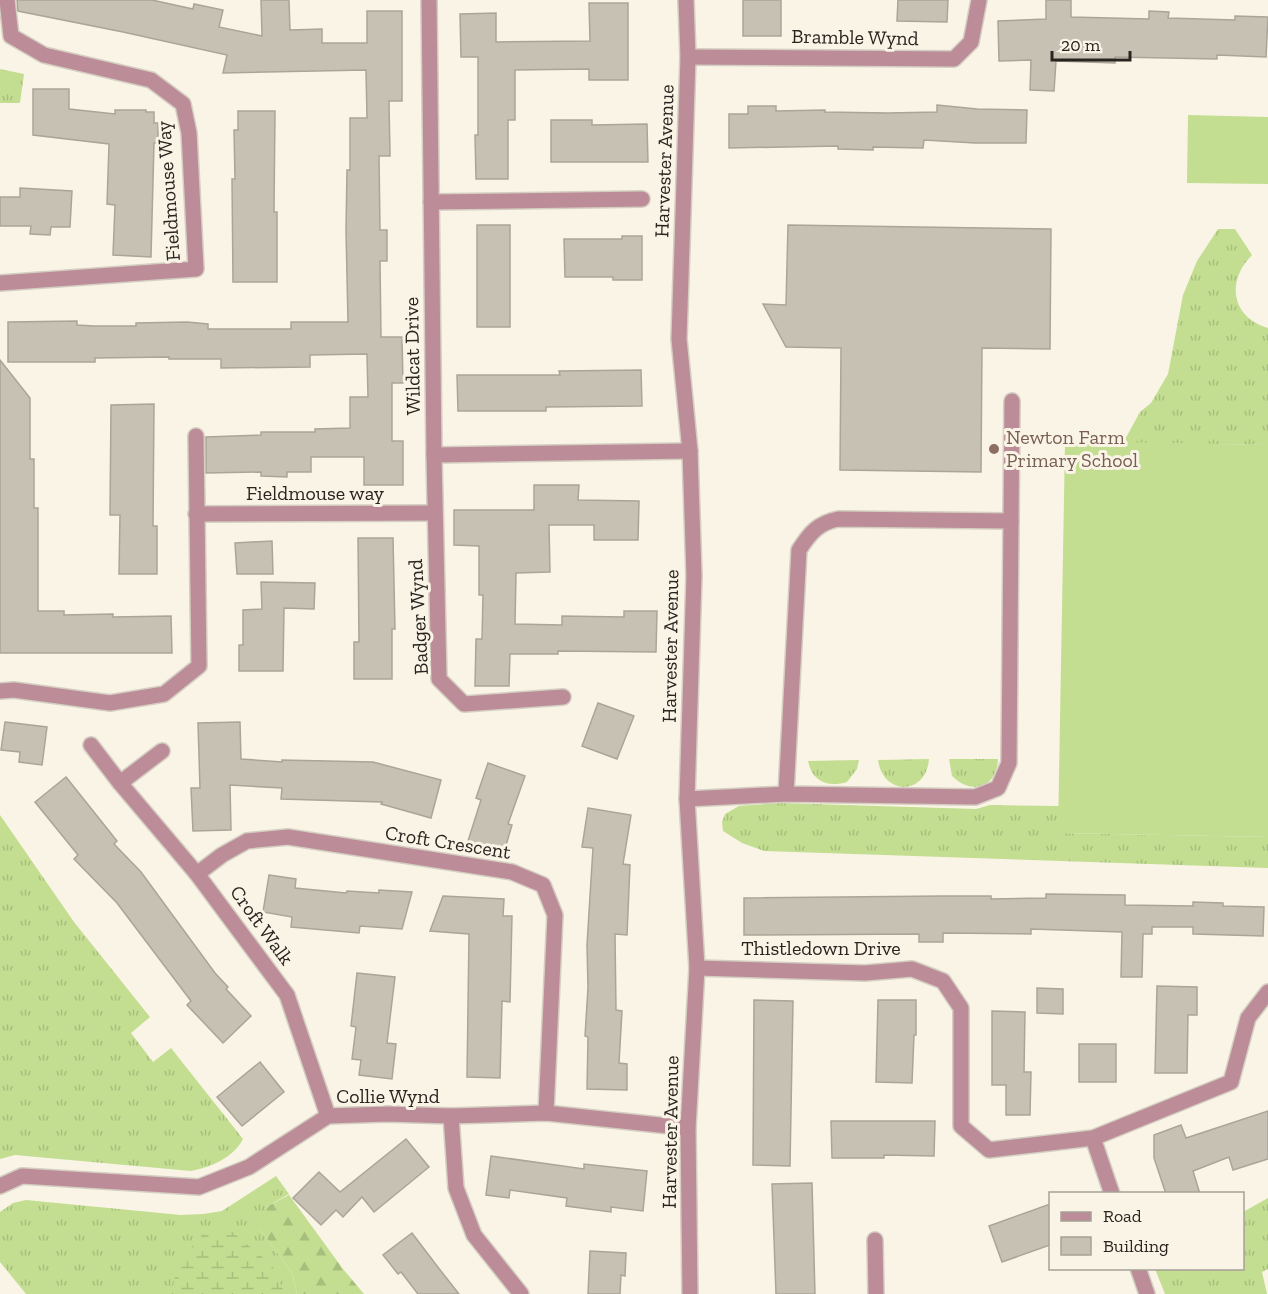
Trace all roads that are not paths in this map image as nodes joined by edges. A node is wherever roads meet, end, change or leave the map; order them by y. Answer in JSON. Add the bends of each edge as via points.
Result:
{"nodes":[{"id":1,"x":7,"y":0,"type":"edge"},
{"id":2,"x":429,"y":0,"type":"edge"},
{"id":3,"x":686,"y":0,"type":"edge"},
{"id":4,"x":979,"y":0,"type":"edge"},
{"id":5,"x":688,"y":57,"type":"junction"},
{"id":6,"x":642,"y":200,"type":"dead end"},
{"id":7,"x":430,"y":202,"type":"junction"},
{"id":8,"x":0,"y":282,"type":"edge"},
{"id":9,"x":1012,"y":401,"type":"dead end"},
{"id":10,"x":196,"y":436,"type":"dead end"},
{"id":11,"x":690,"y":451,"type":"junction"},
{"id":12,"x":434,"y":455,"type":"junction"},
{"id":13,"x":434,"y":513,"type":"junction"},
{"id":14,"x":196,"y":514,"type":"junction"},
{"id":15,"x":1011,"y":521,"type":"junction"},
{"id":16,"x":0,"y":691,"type":"edge"},
{"id":17,"x":563,"y":697,"type":"dead end"},
{"id":18,"x":91,"y":745,"type":"dead end"},
{"id":19,"x":162,"y":751,"type":"dead end"},
{"id":20,"x":120,"y":783,"type":"junction"},
{"id":21,"x":786,"y":794,"type":"junction"},
{"id":22,"x":687,"y":799,"type":"junction"},
{"id":23,"x":197,"y":874,"type":"junction"},
{"id":24,"x":697,"y":968,"type":"junction"},
{"id":25,"x":1268,"y":992,"type":"edge"},
{"id":26,"x":546,"y":1113,"type":"junction"},
{"id":27,"x":328,"y":1116,"type":"junction"},
{"id":28,"x":451,"y":1116,"type":"junction"},
{"id":29,"x":688,"y":1128,"type":"junction"},
{"id":30,"x":1093,"y":1138,"type":"junction"},
{"id":31,"x":0,"y":1186,"type":"edge"},
{"id":32,"x":1111,"y":1192,"type":"edge"},
{"id":33,"x":875,"y":1240,"type":"dead end"},
{"id":34,"x":1138,"y":1270,"type":"edge"},
{"id":35,"x":521,"y":1294,"type":"edge"},
{"id":36,"x":690,"y":1294,"type":"edge"},
{"id":37,"x":876,"y":1294,"type":"edge"},
{"id":38,"x":1147,"y":1294,"type":"edge"}],
"edges":[{"from":1,"to":8,"type":"street","name":"Fieldmouse Way","via":[[11,36],[44,55],[151,80],[183,104],[189,133],[196,269]]},
{"from":2,"to":7,"type":"street","name":"Wildcat Drive"},
{"from":3,"to":5,"type":"street","name":"Harvester Avenue"},
{"from":4,"to":5,"type":"street","name":"Bramble Wynd","via":[[971,42],[954,59]]},
{"from":5,"to":11,"type":"street","name":"Harvester Avenue","via":[[679,339]]},
{"from":6,"to":7,"type":"street"},
{"from":7,"to":12,"type":"street","name":"Wildcat Drive"},
{"from":9,"to":15,"type":"street"},
{"from":10,"to":14,"type":"street"},
{"from":11,"to":12,"type":"street"},
{"from":11,"to":22,"type":"street","name":"Harvester Avenue","via":[[694,576]]},
{"from":12,"to":13,"type":"street","name":"Badger Wynd"},
{"from":13,"to":14,"type":"street","name":"Fieldmouse way"},
{"from":13,"to":17,"type":"street","name":"Badger Wynd","via":[[439,679],[464,704]]},
{"from":14,"to":16,"type":"street","via":[[199,666],[164,694],[110,703]]},
{"from":15,"to":21,"type":"street","via":[[838,519],[825,522],[809,534],[799,550]]},
{"from":15,"to":21,"type":"street","via":[[1009,763],[998,788],[975,797]]},
{"from":18,"to":20,"type":"street","name":"Croft Walk"},
{"from":19,"to":20,"type":"street"},
{"from":20,"to":23,"type":"street","name":"Croft Walk"},
{"from":21,"to":22,"type":"street"},
{"from":22,"to":24,"type":"street","name":"Harvester Avenue"},
{"from":23,"to":26,"type":"street","name":"Croft Crescent","via":[[247,841],[288,837],[512,872],[543,885],[555,915]]},
{"from":23,"to":27,"type":"street","name":"Croft Walk","via":[[287,995]]},
{"from":24,"to":29,"type":"street","name":"Harvester Avenue"},
{"from":24,"to":30,"type":"street","name":"Thistledown Drive","via":[[865,973],[912,969],[943,981],[961,1008],[961,1126],[989,1150]]},
{"from":25,"to":30,"type":"street","name":"Thistledown Drive","via":[[1248,1018],[1231,1082]]},
{"from":26,"to":28,"type":"street","name":"Collie Wynd"},
{"from":26,"to":29,"type":"street","name":"Collie Wynd"},
{"from":27,"to":28,"type":"street","name":"Collie Wynd"},
{"from":27,"to":31,"type":"street","name":"Collie Wynd","via":[[249,1167],[199,1187],[22,1176]]},
{"from":28,"to":35,"type":"street","via":[[456,1188],[474,1235]]},
{"from":29,"to":36,"type":"street","name":"Harvester Avenue"},
{"from":30,"to":32,"type":"street"},
{"from":33,"to":37,"type":"street"},
{"from":34,"to":38,"type":"street"}]}
